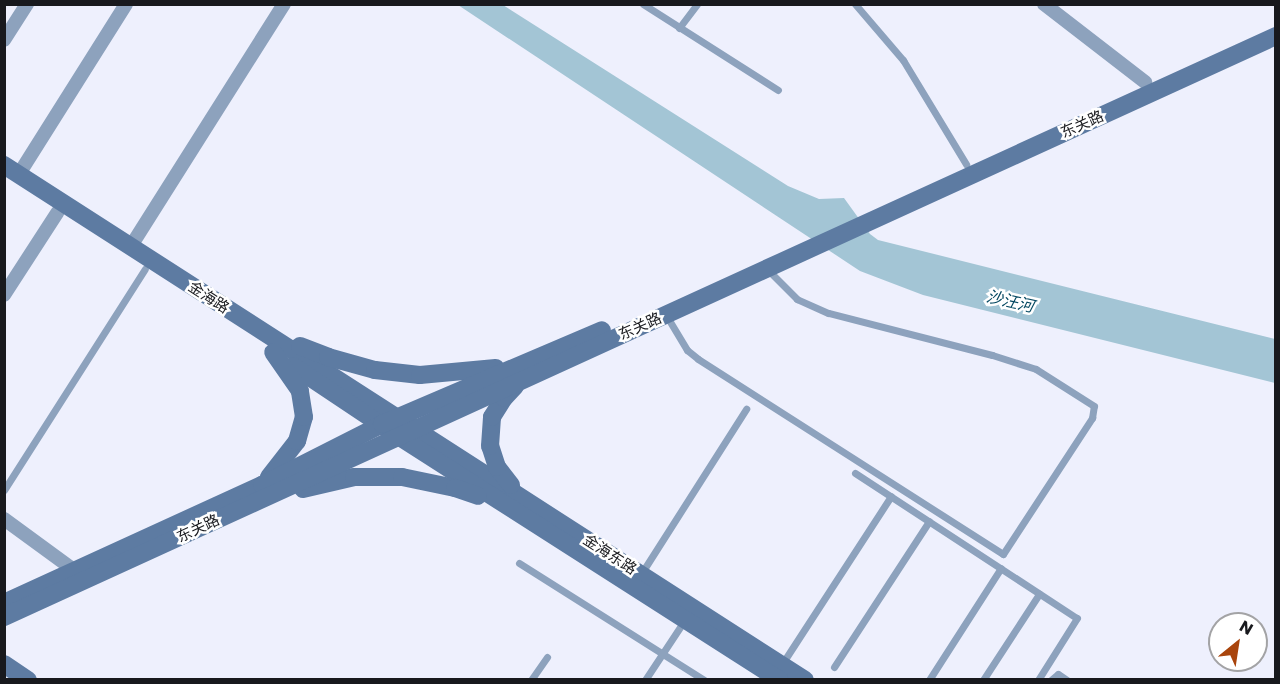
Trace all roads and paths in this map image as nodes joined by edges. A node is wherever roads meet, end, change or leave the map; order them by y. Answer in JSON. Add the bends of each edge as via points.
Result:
{"nodes":[{"id":1,"x":27,"y":4,"type":"edge"},
{"id":2,"x":126,"y":4,"type":"edge"},
{"id":3,"x":284,"y":4,"type":"edge"},
{"id":4,"x":643,"y":4,"type":"edge"},
{"id":5,"x":697,"y":4,"type":"edge"},
{"id":6,"x":855,"y":4,"type":"edge"},
{"id":7,"x":1044,"y":4,"type":"edge"},
{"id":8,"x":1275,"y":23,"type":"edge"},
{"id":9,"x":679,"y":28,"type":"junction"},
{"id":10,"x":1275,"y":36,"type":"edge"},
{"id":11,"x":4,"y":40,"type":"edge"},
{"id":12,"x":1145,"y":82,"type":"junction"},
{"id":13,"x":778,"y":90,"type":"dead end"},
{"id":14,"x":966,"y":164,"type":"junction"},
{"id":15,"x":9,"y":173,"type":"edge"},
{"id":16,"x":57,"y":213,"type":"junction"},
{"id":17,"x":130,"y":246,"type":"junction"},
{"id":18,"x":767,"y":268,"type":"junction"},
{"id":19,"x":145,"y":269,"type":"junction"},
{"id":20,"x":4,"y":295,"type":"edge"},
{"id":21,"x":665,"y":314,"type":"junction"},
{"id":22,"x":257,"y":328,"type":"junction"},
{"id":23,"x":273,"y":352,"type":"junction"},
{"id":24,"x":523,"y":372,"type":"junction"},
{"id":25,"x":746,"y":410,"type":"dead end"},
{"id":26,"x":398,"y":427,"type":"junction"},
{"id":27,"x":855,"y":473,"type":"dead end"},
{"id":28,"x":4,"y":490,"type":"edge"},
{"id":29,"x":264,"y":491,"type":"junction"},
{"id":30,"x":891,"y":496,"type":"junction"},
{"id":31,"x":513,"y":501,"type":"junction"},
{"id":32,"x":929,"y":521,"type":"junction"},
{"id":33,"x":8,"y":525,"type":"edge"},
{"id":34,"x":519,"y":563,"type":"dead end"},
{"id":35,"x":1001,"y":568,"type":"junction"},
{"id":36,"x":75,"y":571,"type":"junction"},
{"id":37,"x":641,"y":574,"type":"junction"},
{"id":38,"x":1039,"y":594,"type":"junction"},
{"id":39,"x":4,"y":603,"type":"edge"},
{"id":40,"x":4,"y":617,"type":"edge"},
{"id":41,"x":685,"y":618,"type":"junction"},
{"id":42,"x":663,"y":653,"type":"junction"},
{"id":43,"x":547,"y":657,"type":"dead end"},
{"id":44,"x":4,"y":664,"type":"edge"},
{"id":45,"x":834,"y":667,"type":"dead end"},
{"id":46,"x":781,"y":672,"type":"edge"},
{"id":47,"x":28,"y":680,"type":"edge"},
{"id":48,"x":531,"y":680,"type":"edge"},
{"id":49,"x":645,"y":680,"type":"edge"},
{"id":50,"x":704,"y":680,"type":"edge"},
{"id":51,"x":805,"y":680,"type":"edge"},
{"id":52,"x":929,"y":680,"type":"edge"},
{"id":53,"x":983,"y":680,"type":"edge"},
{"id":54,"x":1038,"y":680,"type":"edge"},
{"id":55,"x":1051,"y":680,"type":"edge"},
{"id":56,"x":1067,"y":680,"type":"edge"}],
"edges":[{"from":1,"to":11,"type":"street"},
{"from":2,"to":15,"type":"street"},
{"from":3,"to":17,"type":"street"},
{"from":4,"to":9,"type":"lane"},
{"from":5,"to":9,"type":"lane"},
{"from":6,"to":14,"type":"lane","via":[[903,60]]},
{"from":7,"to":12,"type":"street"},
{"from":8,"to":12,"type":"main road","name":"东关路"},
{"from":9,"to":13,"type":"lane"},
{"from":10,"to":18,"type":"main road","name":"东关路"},
{"from":12,"to":14,"type":"main road","name":"东关路"},
{"from":14,"to":24,"type":"main road","name":"东关路"},
{"from":15,"to":16,"type":"main road","name":"金海路"},
{"from":15,"to":17,"type":"main road","name":"金海路"},
{"from":16,"to":19,"type":"main road","name":"金海路"},
{"from":16,"to":20,"type":"street"},
{"from":17,"to":22,"type":"main road","name":"金海路"},
{"from":18,"to":21,"type":"main road","name":"东关路"},
{"from":18,"to":21,"type":"lane","via":[[798,299],[828,313],[1036,369],[1094,406],[1092,418],[1003,554],[698,359],[687,350]]},
{"from":19,"to":23,"type":"main road","name":"金海路"},
{"from":19,"to":28,"type":"lane"},
{"from":21,"to":24,"type":"main road","name":"东关路"},
{"from":22,"to":24,"type":"main road","via":[[328,357],[386,371],[420,375]]},
{"from":22,"to":26,"type":"main road","name":"金海路"},
{"from":23,"to":26,"type":"main road","name":"金海路"},
{"from":23,"to":29,"type":"main road","via":[[300,391],[304,417],[297,441]]},
{"from":24,"to":26,"type":"main road","name":"东关路"},
{"from":24,"to":31,"type":"main road","via":[[492,417],[490,446]]},
{"from":25,"to":37,"type":"lane"},
{"from":26,"to":29,"type":"main road","name":"东关路"},
{"from":26,"to":31,"type":"main road","name":"金海东路"},
{"from":27,"to":30,"type":"lane"},
{"from":29,"to":31,"type":"main road","via":[[354,477],[402,477]]},
{"from":29,"to":36,"type":"main road","name":"东关路"},
{"from":29,"to":40,"type":"main road","name":"东关路"},
{"from":30,"to":32,"type":"lane"},
{"from":30,"to":46,"type":"lane"},
{"from":31,"to":37,"type":"main road","name":"金海东路"},
{"from":31,"to":41,"type":"main road","name":"金海东路"},
{"from":32,"to":35,"type":"lane"},
{"from":32,"to":45,"type":"lane"},
{"from":33,"to":36,"type":"street"},
{"from":34,"to":42,"type":"lane"},
{"from":35,"to":38,"type":"lane"},
{"from":35,"to":52,"type":"lane"},
{"from":36,"to":39,"type":"main road","name":"东关路"},
{"from":37,"to":46,"type":"main road","name":"金海东路"},
{"from":38,"to":53,"type":"lane"},
{"from":38,"to":54,"type":"lane","via":[[1077,618]]},
{"from":41,"to":42,"type":"lane"},
{"from":41,"to":46,"type":"main road","name":"金海东路"},
{"from":42,"to":49,"type":"lane"},
{"from":42,"to":50,"type":"lane"},
{"from":43,"to":48,"type":"lane"},
{"from":44,"to":47,"type":"main road"},
{"from":46,"to":51,"type":"main road","name":"金海东路"},
{"from":55,"to":56,"type":"lane","via":[[1058,674]]}]}
